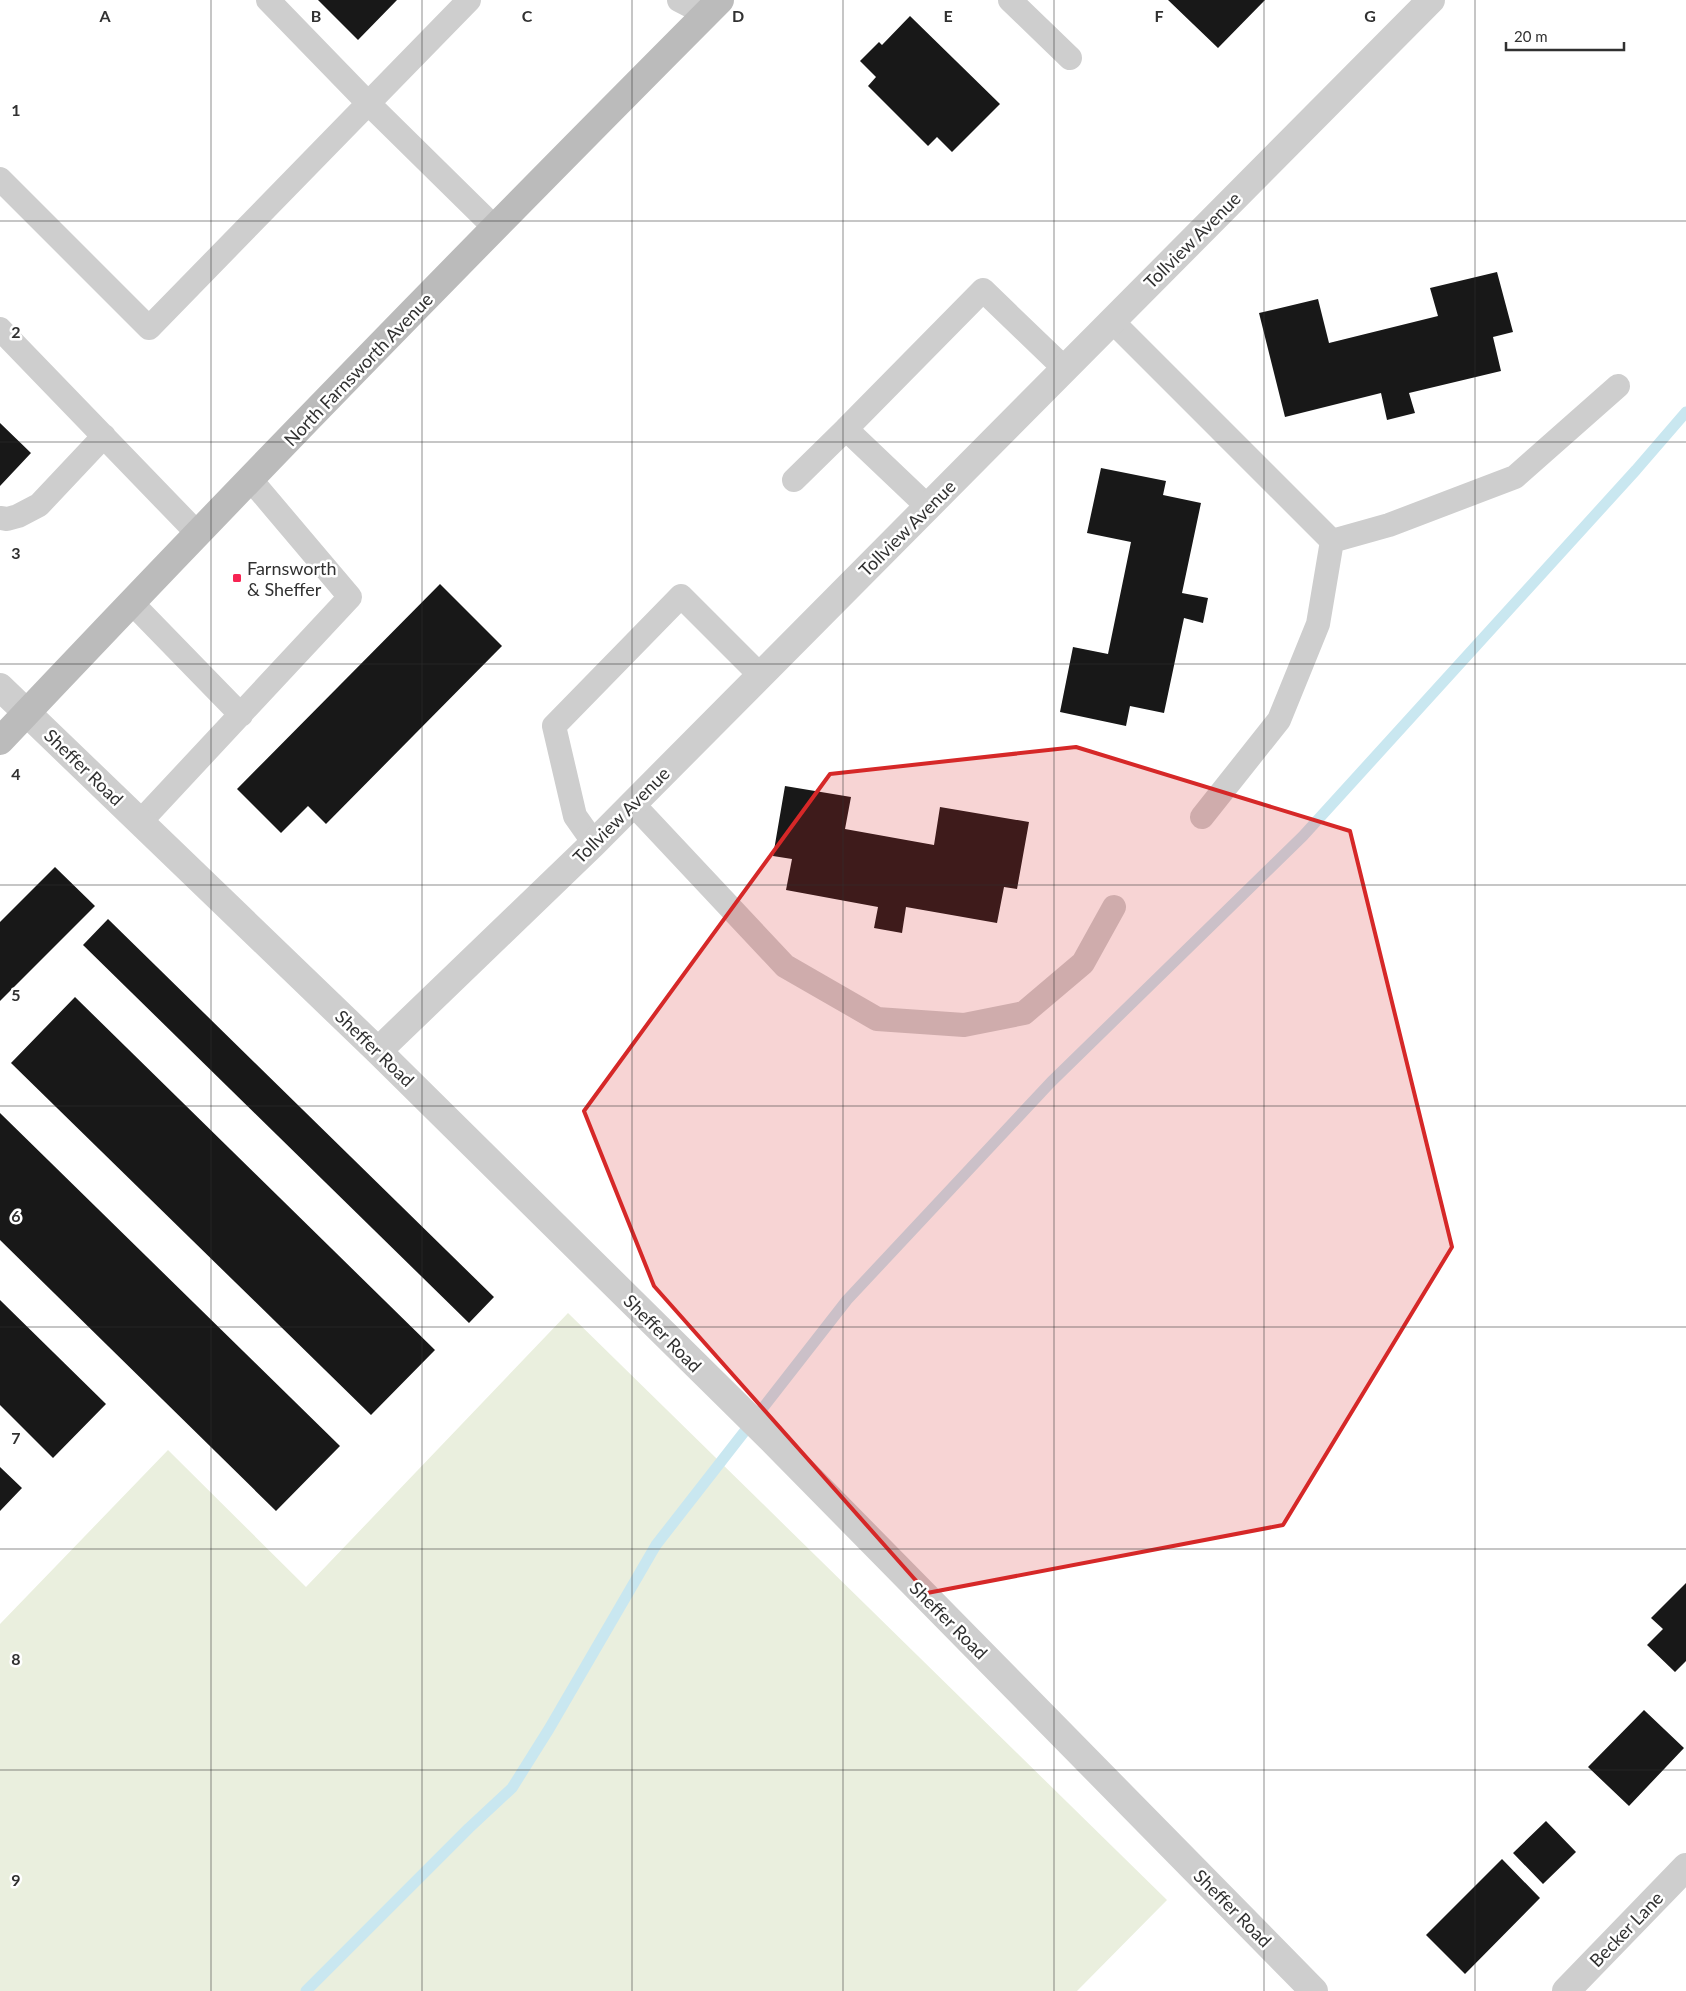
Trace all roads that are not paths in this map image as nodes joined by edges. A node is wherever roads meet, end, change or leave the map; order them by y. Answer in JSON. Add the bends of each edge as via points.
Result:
{"nodes":[{"id":1,"x":268,"y":0,"type":"edge"},
{"id":2,"x":469,"y":0,"type":"edge"},
{"id":3,"x":679,"y":0,"type":"edge"},
{"id":4,"x":1010,"y":0,"type":"edge"},
{"id":5,"x":1431,"y":0,"type":"edge"},
{"id":6,"x":713,"y":7,"type":"edge"},
{"id":7,"x":1070,"y":58,"type":"dead end"},
{"id":8,"x":368,"y":103,"type":"junction"},
{"id":9,"x":0,"y":179,"type":"edge"},
{"id":10,"x":495,"y":228,"type":"junction"},
{"id":11,"x":1112,"y":322,"type":"junction"},
{"id":12,"x":0,"y":328,"type":"edge"},
{"id":13,"x":1064,"y":370,"type":"junction"},
{"id":14,"x":1618,"y":386,"type":"dead end"},
{"id":15,"x":846,"y":428,"type":"junction"},
{"id":16,"x":104,"y":436,"type":"junction"},
{"id":17,"x":251,"y":480,"type":"junction"},
{"id":18,"x":794,"y":480,"type":"dead end"},
{"id":19,"x":928,"y":507,"type":"junction"},
{"id":20,"x":0,"y":518,"type":"edge"},
{"id":21,"x":198,"y":534,"type":"junction"},
{"id":22,"x":1332,"y":541,"type":"junction"},
{"id":23,"x":131,"y":602,"type":"junction"},
{"id":24,"x":760,"y":675,"type":"junction"},
{"id":25,"x":0,"y":687,"type":"edge"},
{"id":26,"x":27,"y":713,"type":"junction"},
{"id":27,"x":241,"y":715,"type":"junction"},
{"id":28,"x":0,"y":741,"type":"edge"},
{"id":29,"x":633,"y":804,"type":"junction"},
{"id":30,"x":1202,"y":817,"type":"dead end"},
{"id":31,"x":141,"y":821,"type":"junction"},
{"id":32,"x":594,"y":843,"type":"junction"},
{"id":33,"x":1114,"y":907,"type":"dead end"},
{"id":34,"x":378,"y":1051,"type":"junction"},
{"id":35,"x":1686,"y":1867,"type":"edge"},
{"id":36,"x":1314,"y":1991,"type":"edge"},
{"id":37,"x":1566,"y":1991,"type":"edge"}],
"edges":[{"from":1,"to":8,"type":"lane"},
{"from":2,"to":8,"type":"lane"},
{"from":3,"to":6,"type":"lane"},
{"from":4,"to":7,"type":"lane"},
{"from":5,"to":11,"type":"street","name":"Tollview Avenue"},
{"from":6,"to":10,"type":"main road","name":"North Farnsworth Avenue"},
{"from":8,"to":9,"type":"lane","via":[[149,328]]},
{"from":8,"to":10,"type":"lane"},
{"from":10,"to":17,"type":"main road","name":"North Farnsworth Avenue"},
{"from":11,"to":13,"type":"street","name":"Tollview Avenue"},
{"from":11,"to":22,"type":"lane"},
{"from":12,"to":16,"type":"lane"},
{"from":13,"to":15,"type":"lane","via":[[983,290]]},
{"from":13,"to":19,"type":"street","name":"Tollview Avenue"},
{"from":14,"to":22,"type":"lane","via":[[1515,476],[1389,525]]},
{"from":15,"to":18,"type":"lane"},
{"from":15,"to":19,"type":"lane"},
{"from":16,"to":20,"type":"lane","via":[[39,505],[18,516]]},
{"from":16,"to":21,"type":"lane"},
{"from":17,"to":21,"type":"main road","name":"North Farnsworth Avenue"},
{"from":17,"to":27,"type":"lane","via":[[350,596]]},
{"from":19,"to":24,"type":"street","name":"Tollview Avenue"},
{"from":21,"to":23,"type":"main road","name":"North Farnsworth Avenue"},
{"from":22,"to":30,"type":"lane","via":[[1318,624],[1279,720]]},
{"from":23,"to":26,"type":"main road","name":"North Farnsworth Avenue"},
{"from":23,"to":27,"type":"lane"},
{"from":24,"to":29,"type":"street","name":"Tollview Avenue"},
{"from":24,"to":32,"type":"lane","via":[[681,596],[554,726],[575,816]]},
{"from":25,"to":26,"type":"street","name":"Sheffer Road"},
{"from":26,"to":28,"type":"main road","name":"North Farnsworth Avenue"},
{"from":26,"to":31,"type":"street","name":"Sheffer Road"},
{"from":27,"to":31,"type":"lane"},
{"from":29,"to":32,"type":"street","name":"Tollview Avenue"},
{"from":29,"to":33,"type":"lane","via":[[785,966],[877,1019],[964,1025],[1024,1013],[1083,962]]},
{"from":31,"to":34,"type":"street","name":"Sheffer Road"},
{"from":32,"to":34,"type":"street","name":"Tollview Avenue"},
{"from":34,"to":36,"type":"street","name":"Sheffer Road","via":[[774,1442]]},
{"from":35,"to":37,"type":"street","name":"Becker Lane"}]}
